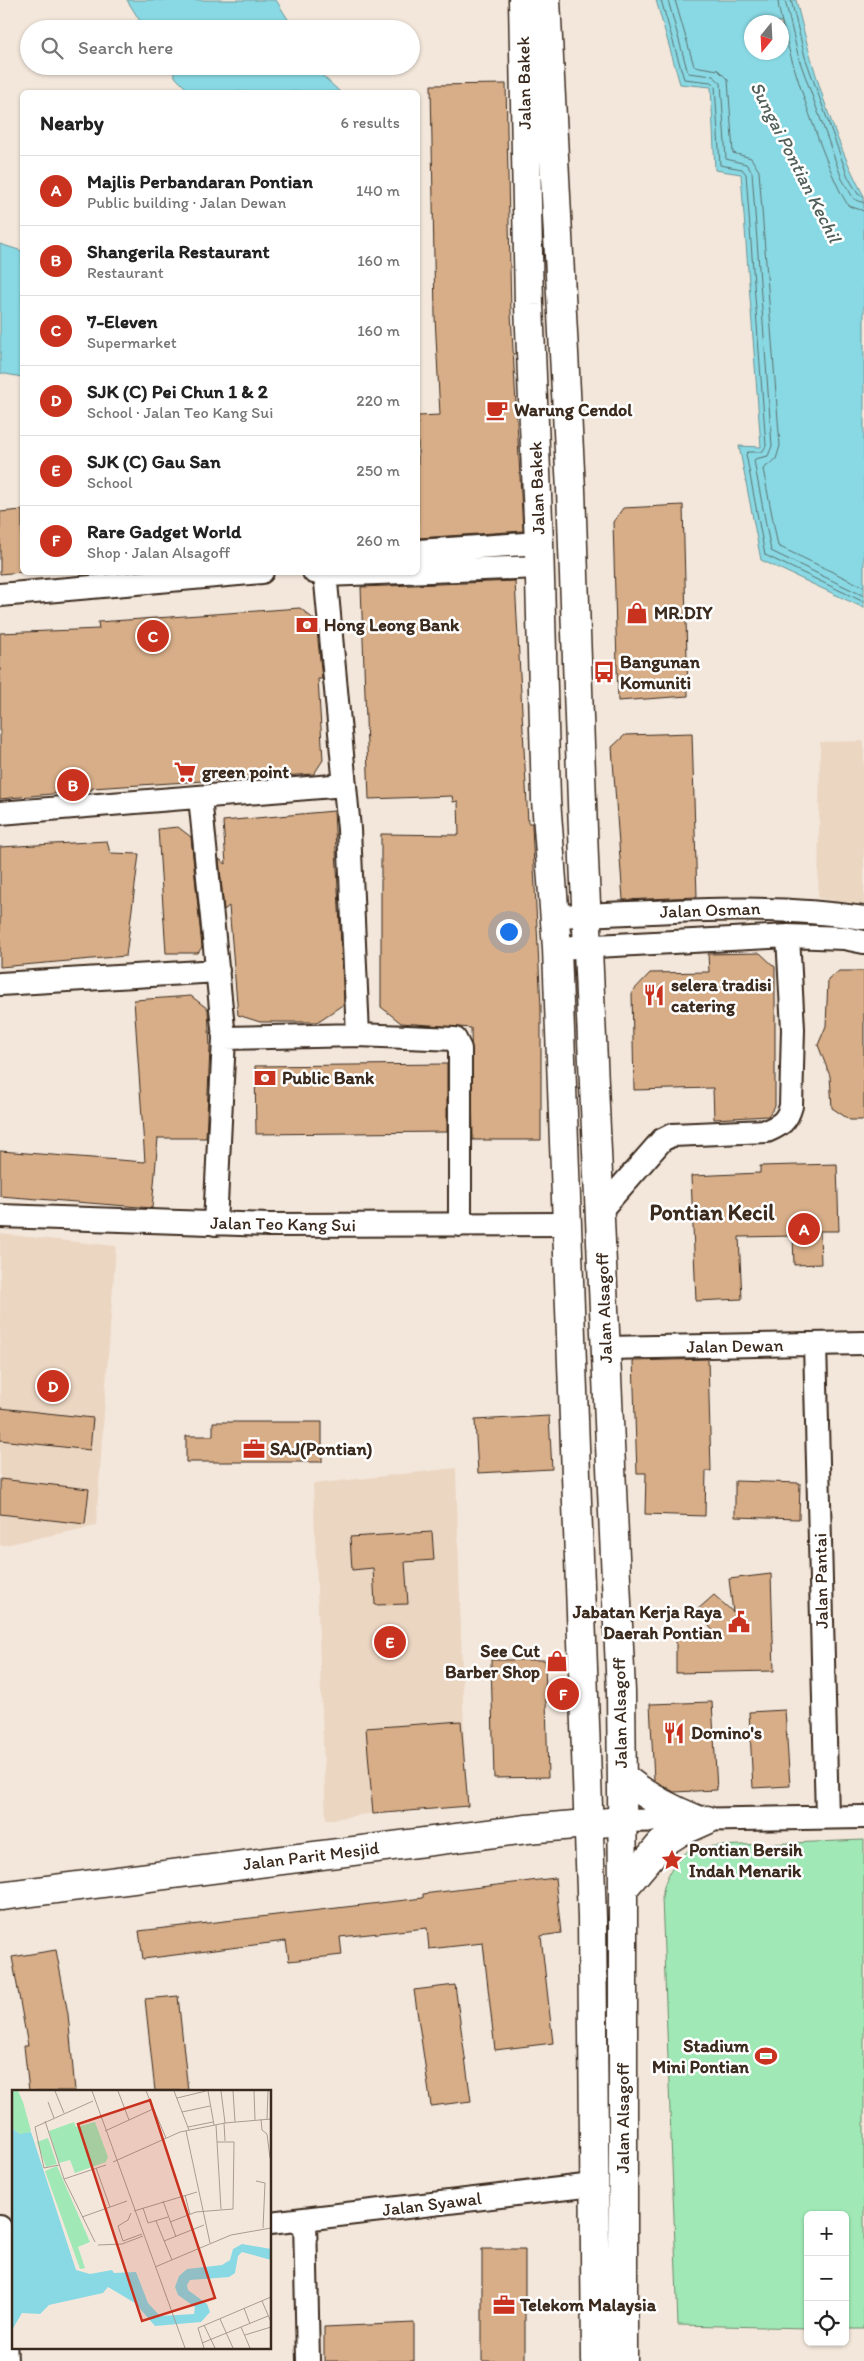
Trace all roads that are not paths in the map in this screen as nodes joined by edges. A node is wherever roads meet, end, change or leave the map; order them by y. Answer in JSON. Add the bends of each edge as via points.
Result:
{"nodes":[{"id":1,"x":523,"y":0,"type":"edge"},
{"id":2,"x":546,"y":0,"type":"edge"},
{"id":3,"x":420,"y":551,"type":"edge"},
{"id":4,"x":539,"y":555,"type":"junction"},
{"id":5,"x":420,"y":565,"type":"edge"},
{"id":6,"x":228,"y":575,"type":"edge"},
{"id":7,"x":321,"y":575,"type":"edge"},
{"id":8,"x":0,"y":595,"type":"edge"},
{"id":9,"x":345,"y":785,"type":"junction"},
{"id":10,"x":200,"y":797,"type":"junction"},
{"id":11,"x":0,"y":813,"type":"edge"},
{"id":12,"x":587,"y":915,"type":"junction"},
{"id":13,"x":555,"y":916,"type":"junction"},
{"id":14,"x":864,"y":918,"type":"edge"},
{"id":15,"x":788,"y":936,"type":"junction"},
{"id":16,"x":864,"y":942,"type":"edge"},
{"id":17,"x":588,"y":947,"type":"junction"},
{"id":18,"x":557,"y":948,"type":"junction"},
{"id":19,"x":218,"y":971,"type":"junction"},
{"id":20,"x":0,"y":984,"type":"edge"},
{"id":21,"x":358,"y":1035,"type":"junction"},
{"id":22,"x":224,"y":1038,"type":"junction"},
{"id":23,"x":600,"y":1212,"type":"junction"},
{"id":24,"x":0,"y":1216,"type":"edge"},
{"id":25,"x":215,"y":1224,"type":"junction"},
{"id":26,"x":567,"y":1224,"type":"junction"},
{"id":27,"x":460,"y":1225,"type":"junction"},
{"id":28,"x":864,"y":1343,"type":"edge"},
{"id":29,"x":815,"y":1344,"type":"junction"},
{"id":30,"x":606,"y":1348,"type":"junction"},
{"id":31,"x":622,"y":1776,"type":"junction"},
{"id":32,"x":827,"y":1817,"type":"junction"},
{"id":33,"x":864,"y":1817,"type":"edge"},
{"id":34,"x":702,"y":1820,"type":"junction"},
{"id":35,"x":622,"y":1821,"type":"junction"},
{"id":36,"x":588,"y":1823,"type":"junction"},
{"id":37,"x":623,"y":1889,"type":"junction"},
{"id":38,"x":0,"y":1896,"type":"edge"},
{"id":39,"x":593,"y":2184,"type":"junction"},
{"id":40,"x":305,"y":2219,"type":"junction"},
{"id":41,"x":271,"y":2223,"type":"edge"},
{"id":42,"x":0,"y":2227,"type":"edge"},
{"id":43,"x":8,"y":2254,"type":"edge"},
{"id":44,"x":6,"y":2361,"type":"edge"},
{"id":45,"x":308,"y":2361,"type":"edge"},
{"id":46,"x":596,"y":2361,"type":"edge"},
{"id":47,"x":623,"y":2361,"type":"edge"}],
"edges":[{"from":1,"to":4,"type":"main road","name":"Jalan Bakek","via":[[529,305]]},
{"from":2,"to":12,"type":"main road","name":"Jalan Bakek","via":[[571,490]]},
{"from":3,"to":4,"type":"street"},
{"from":4,"to":5,"type":"street"},
{"from":4,"to":13,"type":"main road","name":"Jalan Bakek","via":[[546,800]]},
{"from":6,"to":8,"type":"street"},
{"from":7,"to":9,"type":"street"},
{"from":9,"to":10,"type":"street"},
{"from":9,"to":21,"type":"street"},
{"from":10,"to":11,"type":"street"},
{"from":10,"to":19,"type":"street"},
{"from":12,"to":13,"type":"street","name":"Jalan Osman"},
{"from":12,"to":14,"type":"street","name":"Jalan Osman","via":[[772,908]]},
{"from":12,"to":17,"type":"main road","name":"Jalan Alsagoff"},
{"from":13,"to":18,"type":"main road","name":"Jalan Alsagoff"},
{"from":15,"to":16,"type":"street","name":"Jalan Osman"},
{"from":15,"to":17,"type":"street","name":"Jalan Osman"},
{"from":15,"to":23,"type":"street","via":[[793,1029],[788,1116],[780,1125],[767,1131],[672,1135],[662,1140]]},
{"from":17,"to":18,"type":"street","name":"Jalan Osman"},
{"from":17,"to":23,"type":"main road","name":"Jalan Alsagoff"},
{"from":18,"to":26,"type":"main road","name":"Jalan Alsagoff"},
{"from":19,"to":20,"type":"street"},
{"from":19,"to":22,"type":"street"},
{"from":21,"to":22,"type":"street"},
{"from":21,"to":27,"type":"street","via":[[455,1039],[458,1043]]},
{"from":22,"to":25,"type":"street"},
{"from":23,"to":30,"type":"main road","name":"Jalan Alsagoff"},
{"from":24,"to":25,"type":"street","name":"Jalan Teo Kang Sui"},
{"from":25,"to":27,"type":"street","name":"Jalan Teo Kang Sui"},
{"from":26,"to":27,"type":"street","name":"Jalan Teo Kang Sui"},
{"from":26,"to":36,"type":"main road","name":"Jalan Alsagoff"},
{"from":28,"to":29,"type":"street","name":"Jalan Dewan"},
{"from":29,"to":30,"type":"street","name":"Jalan Dewan"},
{"from":29,"to":32,"type":"street","name":"Jalan Pantai"},
{"from":30,"to":31,"type":"main road","name":"Jalan Alsagoff"},
{"from":31,"to":34,"type":"main road","via":[[638,1791],[670,1809]]},
{"from":31,"to":35,"type":"main road","name":"Jalan Alsagoff"},
{"from":32,"to":33,"type":"street"},
{"from":32,"to":34,"type":"street"},
{"from":34,"to":35,"type":"street"},
{"from":34,"to":37,"type":"main road","via":[[661,1844]]},
{"from":35,"to":36,"type":"main road","name":"Jalan Parit Mesjid"},
{"from":35,"to":37,"type":"main road","name":"Jalan Alsagoff"},
{"from":36,"to":38,"type":"main road","name":"Jalan Parit Mesjid"},
{"from":36,"to":39,"type":"main road","name":"Jalan Alsagoff","via":[[592,1918]]},
{"from":37,"to":47,"type":"main road","name":"Jalan Alsagoff"},
{"from":39,"to":40,"type":"street","name":"Jalan Syawal"},
{"from":39,"to":46,"type":"main road","name":"Jalan Alsagoff"},
{"from":40,"to":41,"type":"street","name":"Jalan Syawal"},
{"from":40,"to":45,"type":"street"},
{"from":42,"to":43,"type":"street"},
{"from":43,"to":44,"type":"street"}]}
